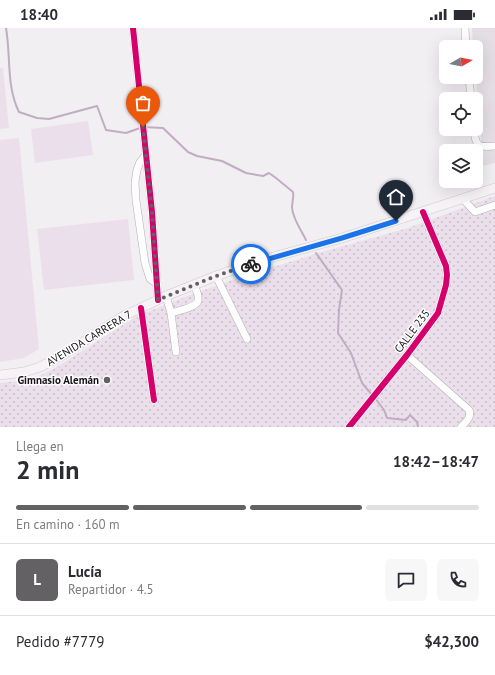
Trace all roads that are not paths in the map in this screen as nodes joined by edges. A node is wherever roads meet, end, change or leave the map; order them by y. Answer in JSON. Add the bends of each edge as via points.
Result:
{"nodes":[{"id":1,"x":133,"y":28,"type":"edge"},
{"id":2,"x":464,"y":28,"type":"edge"},
{"id":3,"x":465,"y":40,"type":"edge"},
{"id":4,"x":475,"y":136,"type":"edge"},
{"id":5,"x":495,"y":146,"type":"edge"},
{"id":6,"x":146,"y":155,"type":"junction"},
{"id":7,"x":495,"y":188,"type":"edge"},
{"id":8,"x":463,"y":199,"type":"junction"},
{"id":9,"x":495,"y":205,"type":"edge"},
{"id":10,"x":423,"y":212,"type":"junction"},
{"id":11,"x":216,"y":276,"type":"junction"},
{"id":12,"x":157,"y":284,"type":"junction"},
{"id":13,"x":194,"y":285,"type":"junction"},
{"id":14,"x":162,"y":298,"type":"junction"},
{"id":15,"x":141,"y":308,"type":"junction"},
{"id":16,"x":171,"y":313,"type":"junction"},
{"id":17,"x":247,"y":339,"type":"dead end"},
{"id":18,"x":176,"y":352,"type":"dead end"},
{"id":19,"x":407,"y":355,"type":"junction"},
{"id":20,"x":0,"y":375,"type":"edge"},
{"id":21,"x":154,"y":400,"type":"dead end"},
{"id":22,"x":349,"y":427,"type":"edge"},
{"id":23,"x":462,"y":427,"type":"edge"}],
"edges":[{"from":1,"to":6,"type":"street"},
{"from":2,"to":3,"type":"street"},
{"from":4,"to":5,"type":"street","via":[[479,146]]},
{"from":6,"to":12,"type":"street"},
{"from":6,"to":12,"type":"street","via":[[137,170],[136,200],[145,263],[150,278]]},
{"from":7,"to":8,"type":"main road","name":"AVENIDA CARRERA 7"},
{"from":8,"to":9,"type":"street","via":[[475,212]]},
{"from":8,"to":10,"type":"main road","name":"AVENIDA CARRERA 7"},
{"from":10,"to":11,"type":"main road","name":"AVENIDA CARRERA 7"},
{"from":10,"to":19,"type":"street","name":"CALLE 235","via":[[448,275],[438,313]]},
{"from":11,"to":13,"type":"main road","name":"AVENIDA CARRERA 7"},
{"from":11,"to":17,"type":"street"},
{"from":12,"to":14,"type":"street"},
{"from":13,"to":14,"type":"main road","name":"AVENIDA CARRERA 7"},
{"from":13,"to":16,"type":"street","via":[[198,301],[186,309]]},
{"from":14,"to":15,"type":"main road","name":"AVENIDA CARRERA 7"},
{"from":14,"to":16,"type":"street"},
{"from":15,"to":20,"type":"main road","name":"AVENIDA CARRERA 7","via":[[50,362],[24,372]]},
{"from":15,"to":21,"type":"street"},
{"from":16,"to":18,"type":"street"},
{"from":19,"to":22,"type":"street","name":"CALLE 235"},
{"from":19,"to":23,"type":"street","via":[[469,410],[469,418]]}]}
